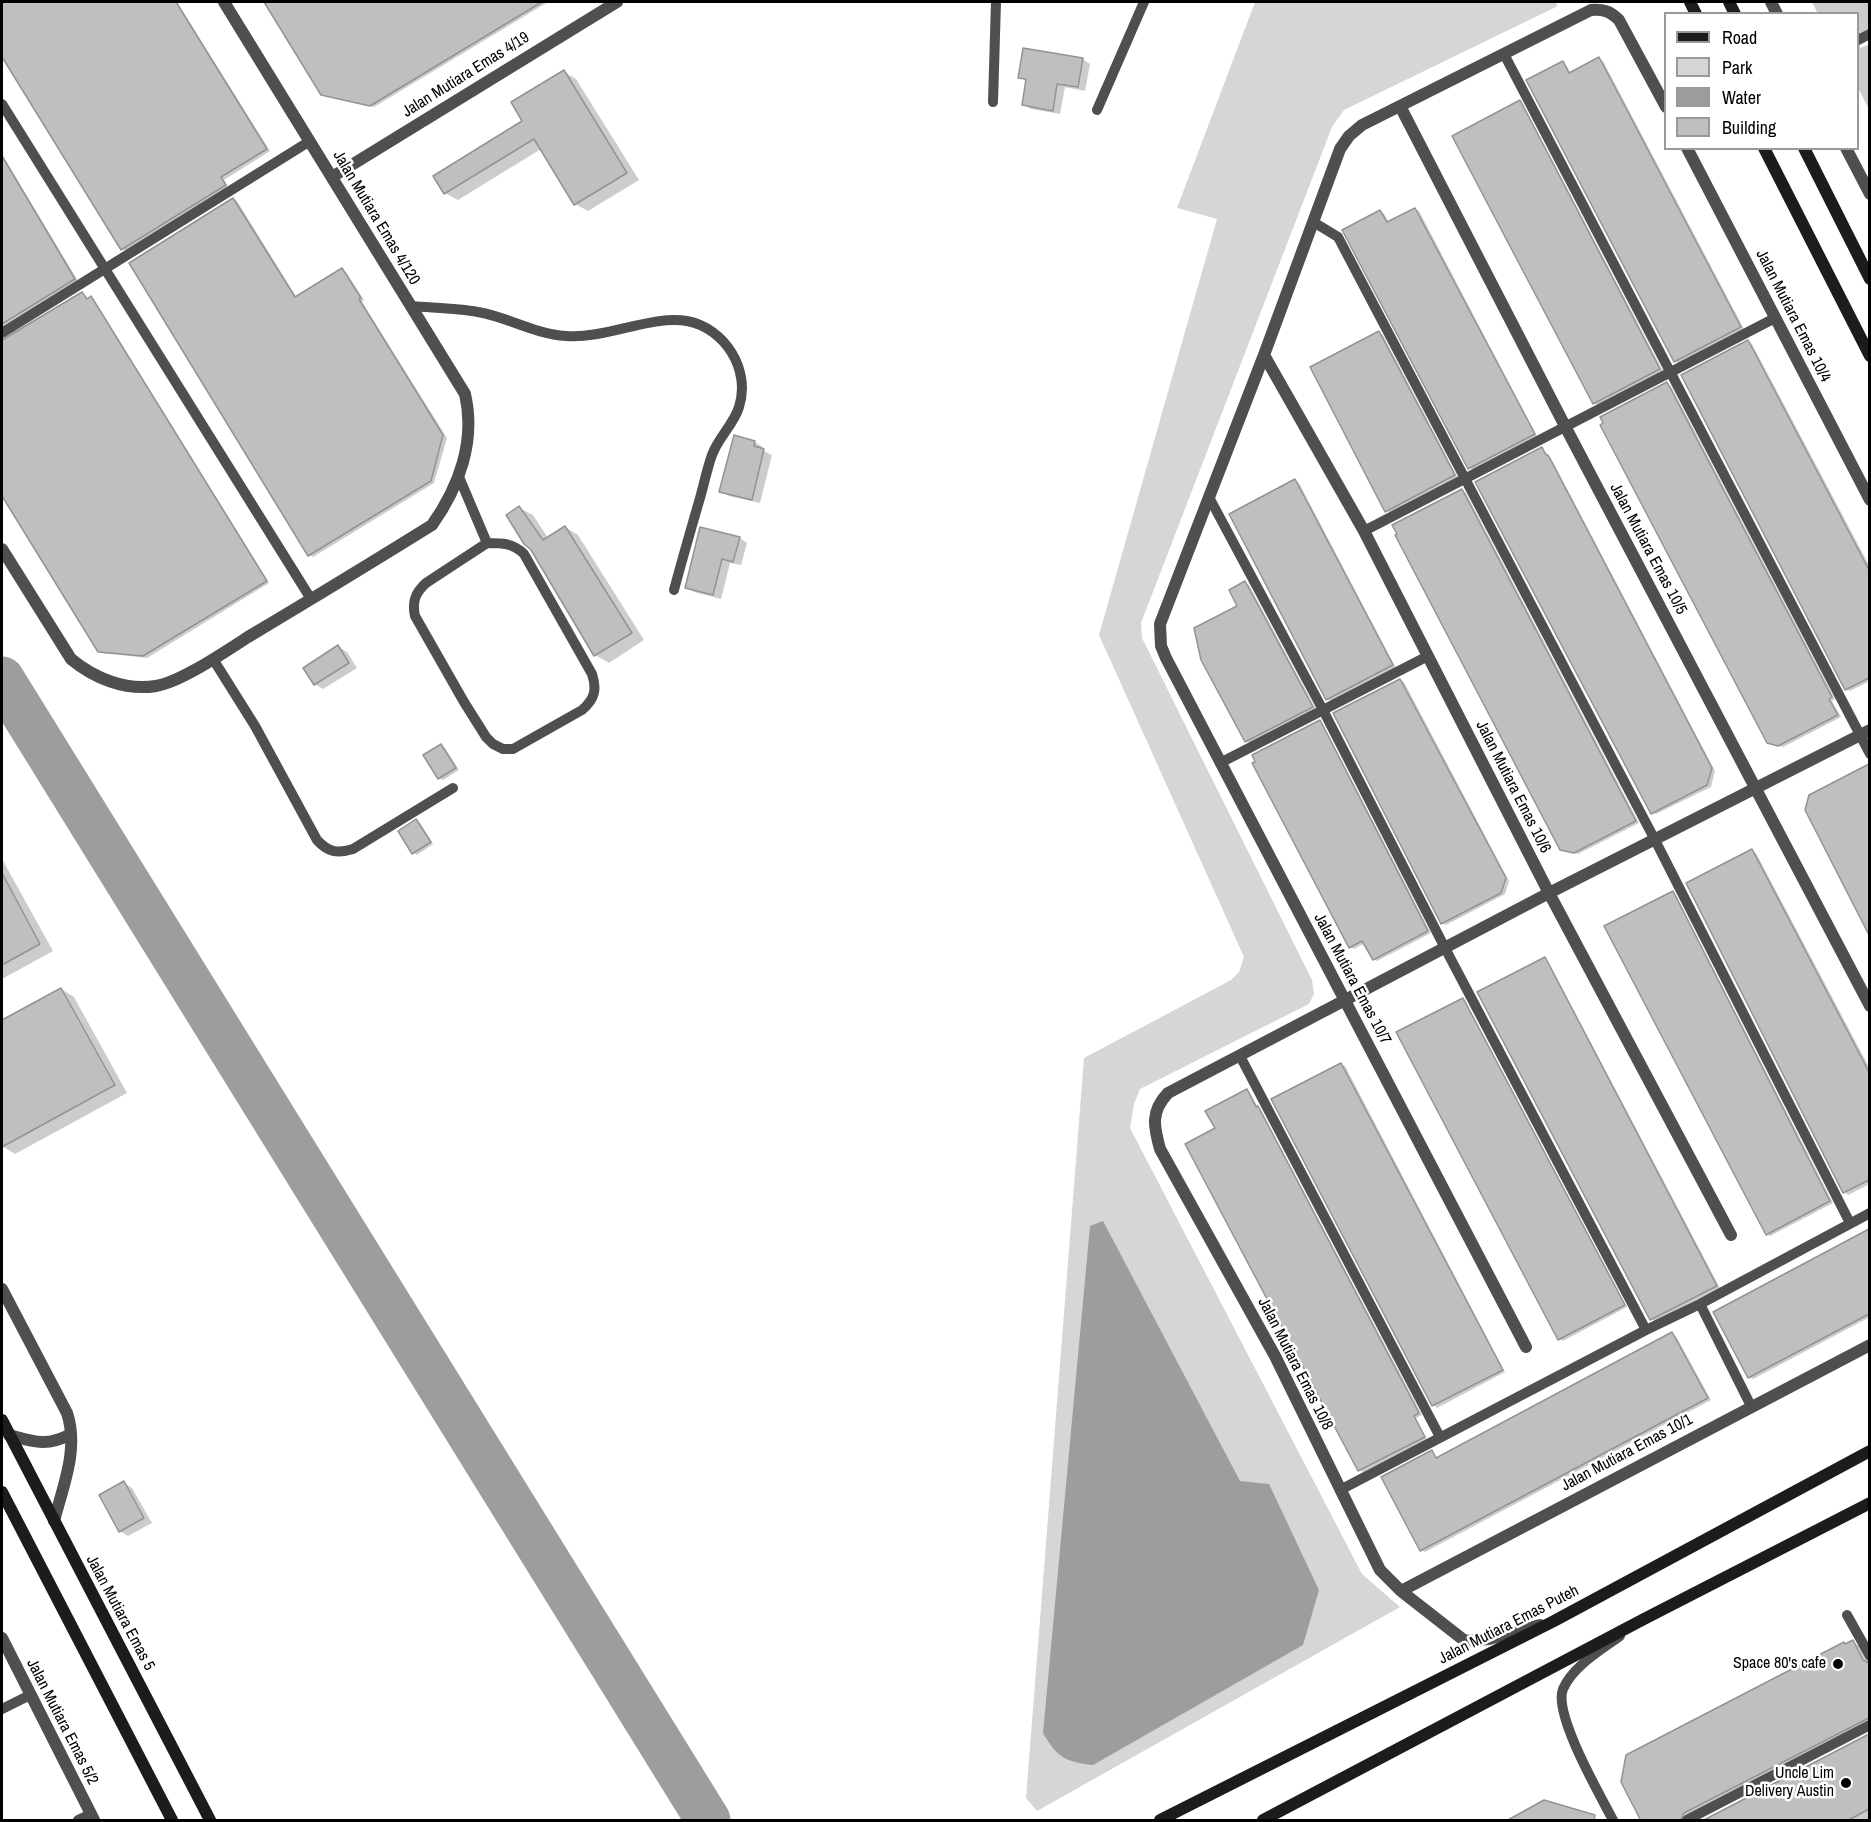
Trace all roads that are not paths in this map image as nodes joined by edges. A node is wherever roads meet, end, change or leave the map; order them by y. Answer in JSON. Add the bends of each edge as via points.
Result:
{"nodes":[{"id":1,"x":224,"y":2,"type":"edge"},
{"id":2,"x":617,"y":2,"type":"edge"},
{"id":3,"x":996,"y":2,"type":"edge"},
{"id":4,"x":1144,"y":2,"type":"edge"},
{"id":5,"x":1504,"y":54,"type":"junction"},
{"id":6,"x":993,"y":102,"type":"dead end"},
{"id":7,"x":2,"y":104,"type":"edge"},
{"id":8,"x":1664,"y":105,"type":"edge"},
{"id":9,"x":1400,"y":106,"type":"junction"},
{"id":10,"x":1097,"y":110,"type":"dead end"},
{"id":11,"x":310,"y":141,"type":"junction"},
{"id":12,"x":1688,"y":150,"type":"edge"},
{"id":13,"x":1765,"y":150,"type":"edge"},
{"id":14,"x":1804,"y":150,"type":"edge"},
{"id":15,"x":1847,"y":150,"type":"edge"},
{"id":16,"x":332,"y":177,"type":"junction"},
{"id":17,"x":1869,"y":194,"type":"edge"},
{"id":18,"x":1315,"y":223,"type":"junction"},
{"id":19,"x":104,"y":270,"type":"junction"},
{"id":20,"x":1869,"y":279,"type":"edge"},
{"id":21,"x":410,"y":306,"type":"junction"},
{"id":22,"x":1775,"y":318,"type":"junction"},
{"id":23,"x":2,"y":333,"type":"edge"},
{"id":24,"x":1264,"y":356,"type":"junction"},
{"id":25,"x":1869,"y":356,"type":"edge"},
{"id":26,"x":1671,"y":372,"type":"junction"},
{"id":27,"x":1566,"y":428,"type":"junction"},
{"id":28,"x":459,"y":477,"type":"junction"},
{"id":29,"x":1465,"y":479,"type":"junction"},
{"id":30,"x":1210,"y":499,"type":"junction"},
{"id":31,"x":1869,"y":500,"type":"edge"},
{"id":32,"x":1364,"y":531,"type":"junction"},
{"id":33,"x":487,"y":543,"type":"junction"},
{"id":34,"x":2,"y":549,"type":"edge"},
{"id":35,"x":674,"y":590,"type":"dead end"},
{"id":36,"x":311,"y":600,"type":"junction"},
{"id":37,"x":1428,"y":656,"type":"junction"},
{"id":38,"x":213,"y":659,"type":"junction"},
{"id":39,"x":1323,"y":710,"type":"junction"},
{"id":40,"x":1865,"y":732,"type":"edge"},
{"id":41,"x":1869,"y":754,"type":"edge"},
{"id":42,"x":1220,"y":763,"type":"junction"},
{"id":43,"x":1756,"y":787,"type":"junction"},
{"id":44,"x":453,"y":788,"type":"dead end"},
{"id":45,"x":1654,"y":840,"type":"junction"},
{"id":46,"x":1549,"y":893,"type":"junction"},
{"id":47,"x":1445,"y":948,"type":"junction"},
{"id":48,"x":1344,"y":1001,"type":"junction"},
{"id":49,"x":1869,"y":1006,"type":"edge"},
{"id":50,"x":1240,"y":1056,"type":"junction"},
{"id":51,"x":1869,"y":1213,"type":"edge"},
{"id":52,"x":1850,"y":1223,"type":"junction"},
{"id":53,"x":1731,"y":1235,"type":"dead end"},
{"id":54,"x":2,"y":1289,"type":"edge"},
{"id":55,"x":1700,"y":1304,"type":"junction"},
{"id":56,"x":1646,"y":1330,"type":"junction"},
{"id":57,"x":1869,"y":1345,"type":"edge"},
{"id":58,"x":1526,"y":1347,"type":"dead end"},
{"id":59,"x":1751,"y":1406,"type":"junction"},
{"id":60,"x":2,"y":1420,"type":"edge"},
{"id":61,"x":71,"y":1434,"type":"junction"},
{"id":62,"x":9,"y":1435,"type":"junction"},
{"id":63,"x":1440,"y":1437,"type":"junction"},
{"id":64,"x":1869,"y":1451,"type":"edge"},
{"id":65,"x":1340,"y":1490,"type":"junction"},
{"id":66,"x":2,"y":1492,"type":"edge"},
{"id":67,"x":1869,"y":1503,"type":"edge"},
{"id":68,"x":54,"y":1521,"type":"junction"},
{"id":69,"x":1401,"y":1591,"type":"junction"},
{"id":70,"x":1847,"y":1615,"type":"dead end"},
{"id":71,"x":1644,"y":1619,"type":"junction"},
{"id":72,"x":1554,"y":1621,"type":"junction"},
{"id":73,"x":2,"y":1638,"type":"edge"},
{"id":74,"x":1869,"y":1656,"type":"edge"},
{"id":75,"x":30,"y":1695,"type":"junction"},
{"id":76,"x":2,"y":1709,"type":"edge"},
{"id":77,"x":1869,"y":1725,"type":"edge"},
{"id":78,"x":92,"y":1817,"type":"edge"},
{"id":79,"x":78,"y":1821,"type":"edge"},
{"id":80,"x":172,"y":1821,"type":"edge"},
{"id":81,"x":210,"y":1821,"type":"edge"},
{"id":82,"x":1160,"y":1821,"type":"edge"},
{"id":83,"x":1263,"y":1821,"type":"edge"},
{"id":84,"x":1613,"y":1821,"type":"edge"},
{"id":85,"x":1687,"y":1821,"type":"edge"}],
"edges":[{"from":1,"to":11,"type":"street","name":"Jalan Mutiara Emas 4/120"},
{"from":2,"to":16,"type":"street","name":"Jalan Mutiara Emas 4/19"},
{"from":3,"to":6,"type":"lane"},
{"from":4,"to":10,"type":"lane"},
{"from":5,"to":8,"type":"street","via":[[1591,9],[1612,12]]},
{"from":5,"to":9,"type":"street"},
{"from":5,"to":26,"type":"lane"},
{"from":7,"to":19,"type":"lane"},
{"from":9,"to":18,"type":"street","via":[[1355,130],[1344,142]]},
{"from":9,"to":27,"type":"street","name":"Jalan Mutiara Emas 10/5"},
{"from":11,"to":16,"type":"street","name":"Jalan Mutiara Emas 4/120"},
{"from":11,"to":19,"type":"lane"},
{"from":12,"to":22,"type":"street","name":"Jalan Mutiara Emas 10/4"},
{"from":13,"to":25,"type":"street"},
{"from":14,"to":20,"type":"street"},
{"from":15,"to":17,"type":"street"},
{"from":16,"to":21,"type":"street","name":"Jalan Mutiara Emas 4/120"},
{"from":18,"to":24,"type":"street"},
{"from":18,"to":29,"type":"lane","via":[[1338,237]]},
{"from":19,"to":23,"type":"lane"},
{"from":19,"to":36,"type":"lane"},
{"from":21,"to":28,"type":"street","name":"Jalan Mutiara Emas 4/120","via":[[465,394],[468,428]]},
{"from":21,"to":35,"type":"lane","via":[[479,312],[532,330],[565,336],[584,337],[667,321],[696,323],[720,337],[737,363],[741,398],[712,454]]},
{"from":22,"to":26,"type":"lane"},
{"from":22,"to":31,"type":"street","name":"Jalan Mutiara Emas 10/4"},
{"from":24,"to":30,"type":"street"},
{"from":24,"to":32,"type":"street","name":"Jalan Mutiara Emas 10/6"},
{"from":26,"to":27,"type":"lane"},
{"from":26,"to":40,"type":"lane"},
{"from":27,"to":29,"type":"lane"},
{"from":27,"to":43,"type":"street","name":"Jalan Mutiara Emas 10/5"},
{"from":28,"to":33,"type":"lane"},
{"from":28,"to":36,"type":"street","name":"Jalan Mutiara Emas 4/120","via":[[432,525]]},
{"from":29,"to":32,"type":"lane"},
{"from":29,"to":45,"type":"lane"},
{"from":30,"to":39,"type":"lane"},
{"from":30,"to":42,"type":"street","name":"Jalan Mutiara Emas 10/7","via":[[1160,624],[1166,658]]},
{"from":32,"to":37,"type":"street","name":"Jalan Mutiara Emas 10/6"},
{"from":33,"to":33,"type":"lane","via":[[507,543],[524,554],[595,684],[590,704],[513,749],[503,749],[486,737],[413,609],[418,590]]},
{"from":34,"to":38,"type":"street","name":"Jalan Mutiara Emas 4/120","via":[[71,659],[91,673],[116,683],[142,687],[168,683]]},
{"from":36,"to":38,"type":"street","name":"Jalan Mutiara Emas 4/120"},
{"from":37,"to":39,"type":"lane"},
{"from":37,"to":46,"type":"street","name":"Jalan Mutiara Emas 10/6"},
{"from":38,"to":44,"type":"lane","via":[[323,847],[333,852],[353,849]]},
{"from":39,"to":42,"type":"lane"},
{"from":39,"to":47,"type":"lane"},
{"from":40,"to":41,"type":"lane"},
{"from":40,"to":43,"type":"street","name":"Jalan Mutiara Emas 10/8"},
{"from":42,"to":48,"type":"street","name":"Jalan Mutiara Emas 10/7"},
{"from":43,"to":45,"type":"street","name":"Jalan Mutiara Emas 10/8"},
{"from":43,"to":49,"type":"street","name":"Jalan Mutiara Emas 10/5"},
{"from":45,"to":46,"type":"street","name":"Jalan Mutiara Emas 10/8"},
{"from":45,"to":52,"type":"lane"},
{"from":46,"to":47,"type":"street","name":"Jalan Mutiara Emas 10/8"},
{"from":46,"to":53,"type":"street","name":"Jalan Mutiara Emas 10/6"},
{"from":47,"to":48,"type":"street","name":"Jalan Mutiara Emas 10/8"},
{"from":47,"to":56,"type":"lane"},
{"from":48,"to":50,"type":"street","name":"Jalan Mutiara Emas 10/8"},
{"from":48,"to":58,"type":"street","name":"Jalan Mutiara Emas 10/7"},
{"from":50,"to":63,"type":"lane"},
{"from":50,"to":65,"type":"street","name":"Jalan Mutiara Emas 10/8","via":[[1162,1099],[1154,1118],[1160,1149],[1275,1356]]},
{"from":51,"to":52,"type":"lane"},
{"from":52,"to":55,"type":"lane"},
{"from":54,"to":61,"type":"street","via":[[67,1413]]},
{"from":55,"to":56,"type":"lane"},
{"from":55,"to":59,"type":"lane"},
{"from":56,"to":63,"type":"lane"},
{"from":57,"to":59,"type":"street","name":"Jalan Mutiara Emas 10/1"},
{"from":59,"to":69,"type":"street","name":"Jalan Mutiara Emas 10/1"},
{"from":60,"to":62,"type":"street","name":"Jalan Mutiara Emas 5"},
{"from":61,"to":62,"type":"street","via":[[37,1443]]},
{"from":61,"to":68,"type":"street","via":[[68,1470]]},
{"from":62,"to":68,"type":"street","name":"Jalan Mutiara Emas 5"},
{"from":63,"to":65,"type":"lane"},
{"from":64,"to":72,"type":"street","name":"Jalan Mutiara Emas Puteh"},
{"from":65,"to":69,"type":"street","name":"Jalan Mutiara Emas 10/8","via":[[1380,1570]]},
{"from":66,"to":80,"type":"street"},
{"from":67,"to":71,"type":"street"},
{"from":68,"to":81,"type":"street","name":"Jalan Mutiara Emas 5"},
{"from":69,"to":72,"type":"street","name":"Jalan Mutiara Emas 10/8","via":[[1465,1641],[1489,1639]]},
{"from":70,"to":74,"type":"lane"},
{"from":71,"to":83,"type":"street"},
{"from":71,"to":84,"type":"lane","via":[[1586,1662],[1569,1680],[1561,1701],[1579,1753]]},
{"from":72,"to":82,"type":"street","name":"Jalan Mutiara Emas Puteh"},
{"from":73,"to":75,"type":"street","name":"Jalan Mutiara Emas 5/2"},
{"from":75,"to":76,"type":"lane"},
{"from":75,"to":78,"type":"street","name":"Jalan Mutiara Emas 5/2"},
{"from":77,"to":85,"type":"lane"},
{"from":78,"to":79,"type":"lane"}]}
